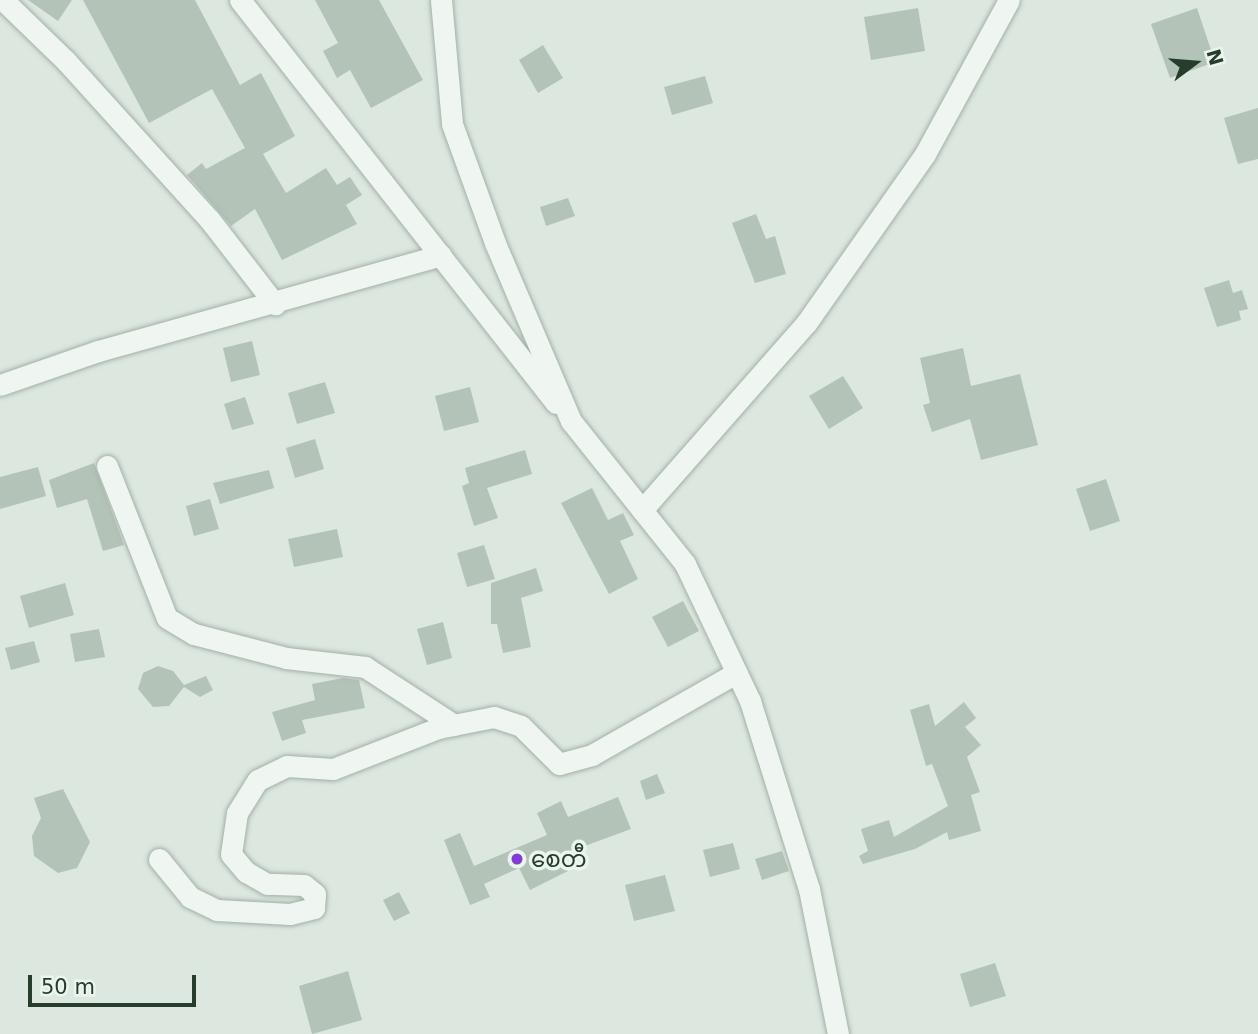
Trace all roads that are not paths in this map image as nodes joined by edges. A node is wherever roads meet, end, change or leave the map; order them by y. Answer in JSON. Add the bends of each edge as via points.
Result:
{"nodes":[{"id":1,"x":3,"y":0,"type":"edge"},
{"id":2,"x":240,"y":0,"type":"edge"},
{"id":3,"x":441,"y":0,"type":"edge"},
{"id":4,"x":1009,"y":0,"type":"edge"},
{"id":5,"x":441,"y":255,"type":"junction"},
{"id":6,"x":275,"y":304,"type":"junction"},
{"id":7,"x":0,"y":385,"type":"edge"},
{"id":8,"x":571,"y":421,"type":"junction"},
{"id":9,"x":107,"y":466,"type":"dead end"},
{"id":10,"x":642,"y":510,"type":"junction"},
{"id":11,"x":736,"y":673,"type":"junction"},
{"id":12,"x":454,"y":725,"type":"junction"},
{"id":13,"x":159,"y":859,"type":"dead end"},
{"id":14,"x":838,"y":1034,"type":"edge"}],
"edges":[{"from":1,"to":6,"type":"street","via":[[66,61],[209,219]]},
{"from":2,"to":5,"type":"street"},
{"from":3,"to":8,"type":"street","via":[[452,124]]},
{"from":4,"to":10,"type":"street","via":[[925,154],[807,322]]},
{"from":5,"to":6,"type":"street"},
{"from":5,"to":8,"type":"street"},
{"from":6,"to":7,"type":"street","via":[[98,351]]},
{"from":8,"to":10,"type":"street"},
{"from":9,"to":12,"type":"street","via":[[167,618],[194,634],[286,658],[365,667]]},
{"from":10,"to":11,"type":"street","via":[[685,564]]},
{"from":11,"to":12,"type":"street","via":[[592,755],[559,764],[521,726],[494,716]]},
{"from":11,"to":14,"type":"street","via":[[809,889]]},
{"from":12,"to":13,"type":"street","via":[[333,769],[286,766],[258,780],[237,813],[231,854],[246,872],[267,884],[304,885],[315,894],[314,908],[290,914],[217,910],[190,897]]}]}
